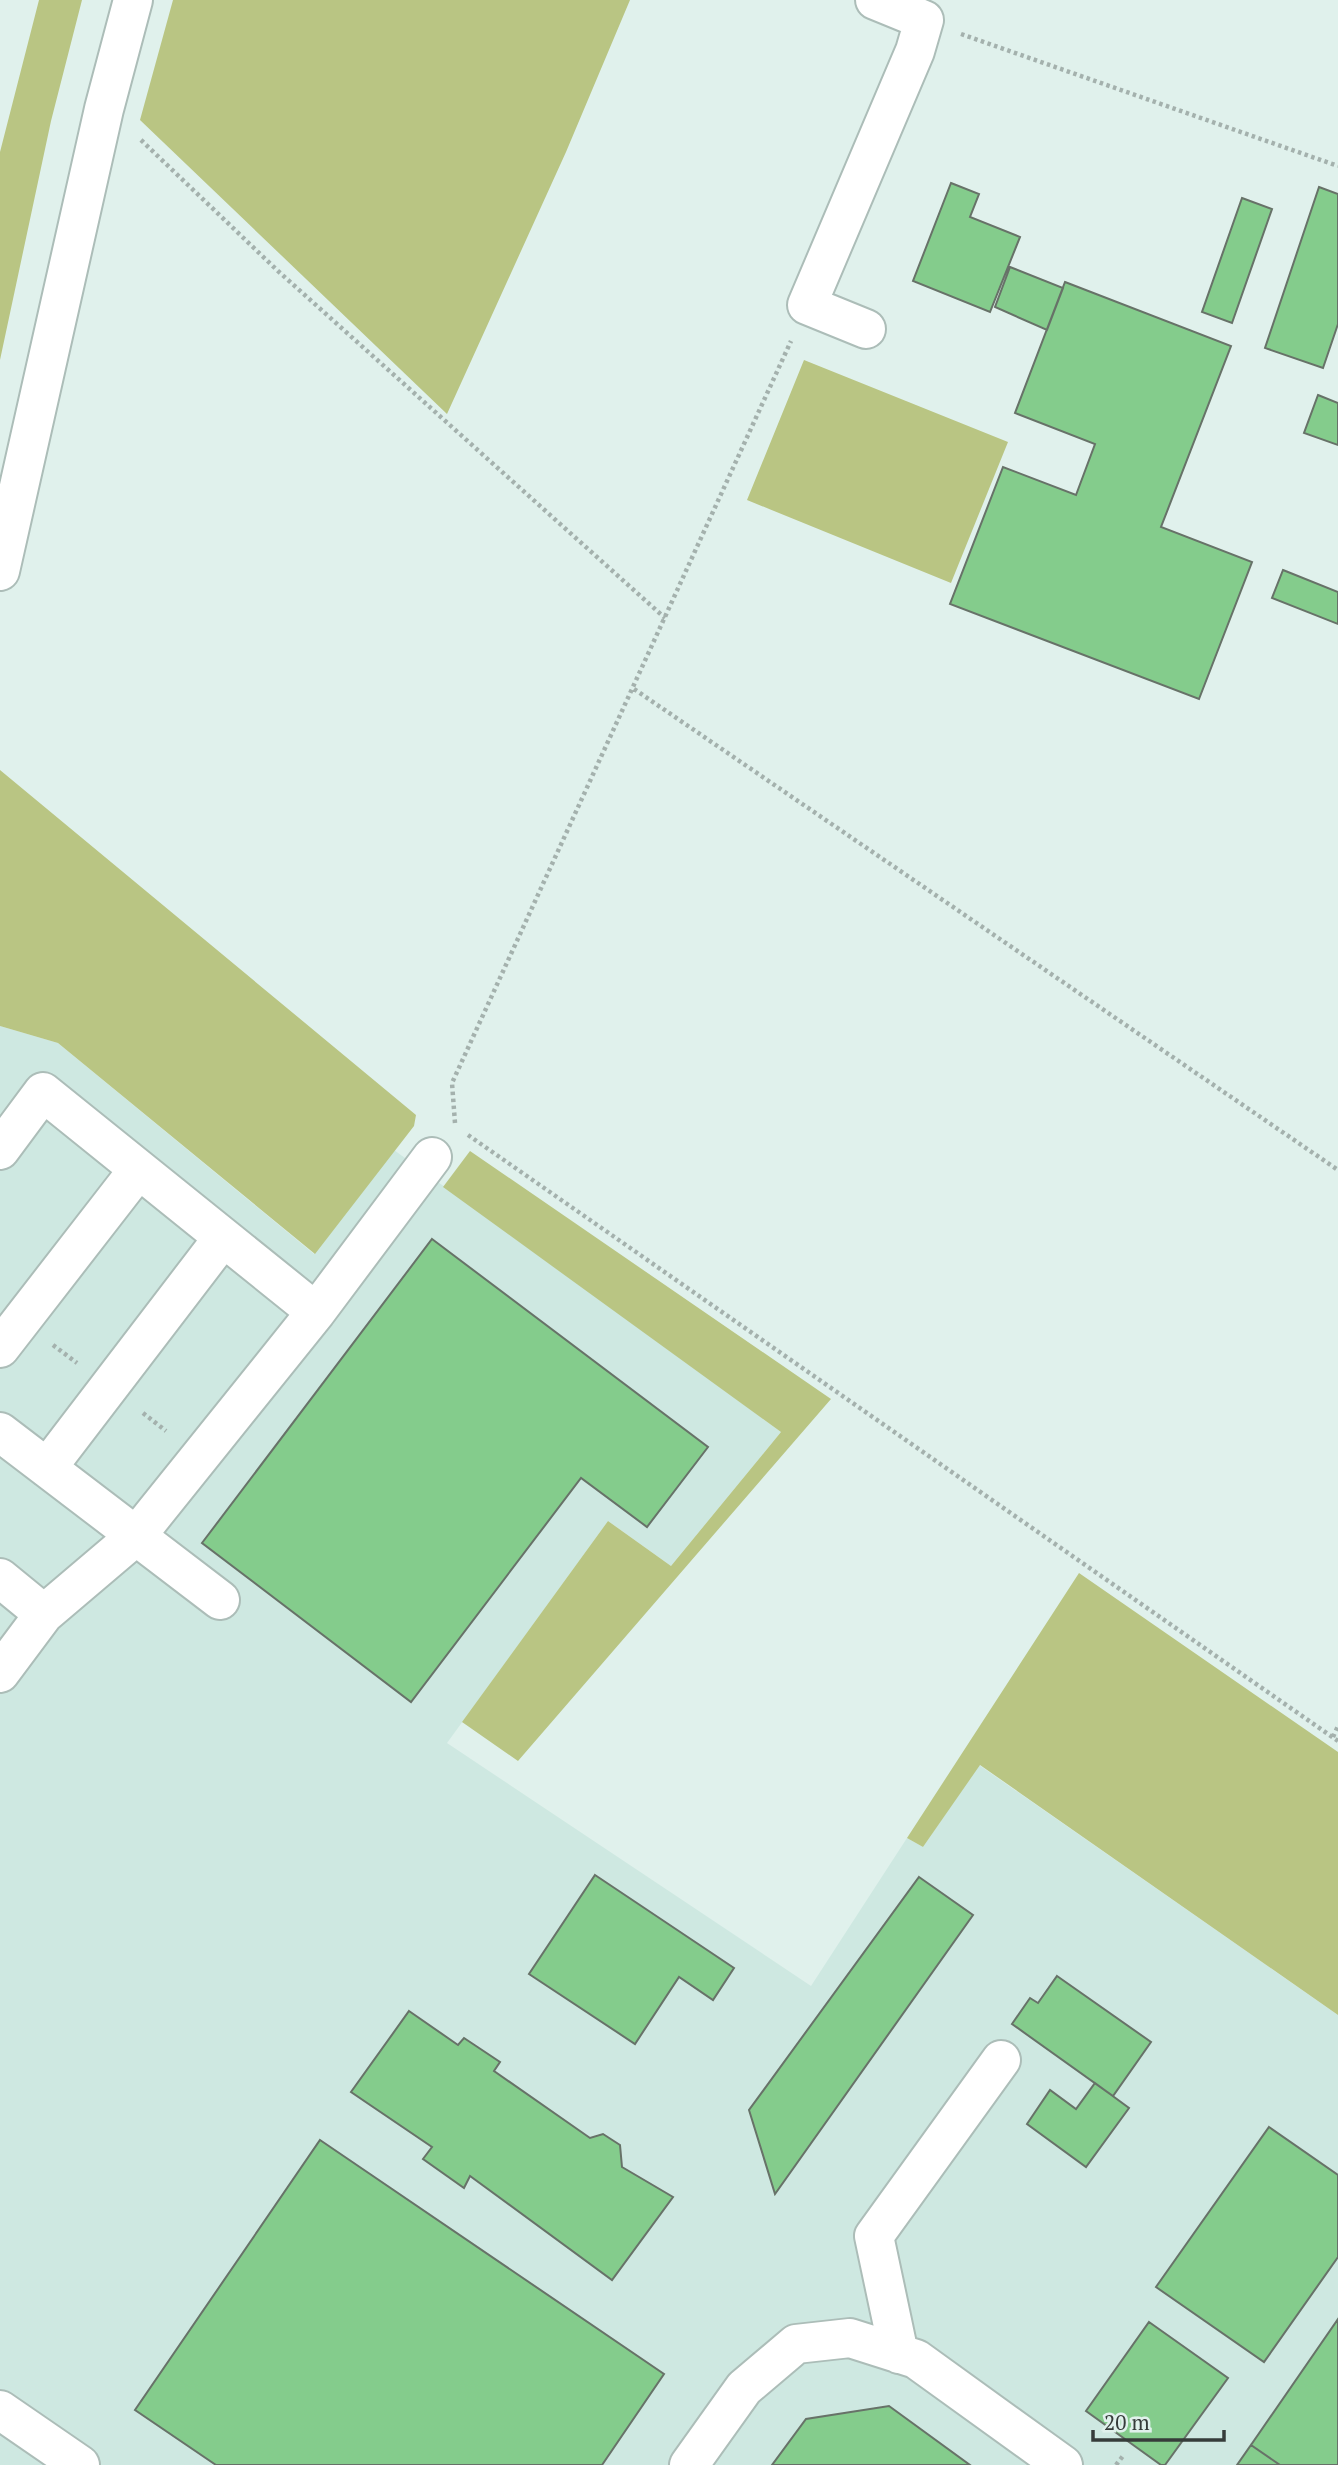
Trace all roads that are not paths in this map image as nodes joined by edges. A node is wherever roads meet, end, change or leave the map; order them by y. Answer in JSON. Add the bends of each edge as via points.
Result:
{"nodes":[{"id":1,"x":133,"y":0,"type":"edge"},
{"id":2,"x":875,"y":0,"type":"edge"},
{"id":3,"x":866,"y":329,"type":"dead end"},
{"id":4,"x":0,"y":571,"type":"edge"},
{"id":5,"x":0,"y":1150,"type":"edge"},
{"id":6,"x":432,"y":1157,"type":"dead end"},
{"id":7,"x":138,"y":1170,"type":"junction"},
{"id":8,"x":222,"y":1239,"type":"junction"},
{"id":9,"x":316,"y":1312,"type":"junction"},
{"id":10,"x":0,"y":1348,"type":"edge"},
{"id":11,"x":0,"y":1432,"type":"edge"},
{"id":12,"x":47,"y":1468,"type":"junction"},
{"id":13,"x":137,"y":1535,"type":"junction"},
{"id":14,"x":0,"y":1578,"type":"edge"},
{"id":15,"x":220,"y":1600,"type":"dead end"},
{"id":16,"x":44,"y":1614,"type":"junction"},
{"id":17,"x":0,"y":1673,"type":"edge"},
{"id":18,"x":1001,"y":2060,"type":"dead end"},
{"id":19,"x":899,"y":2354,"type":"junction"},
{"id":20,"x":0,"y":2410,"type":"edge"},
{"id":21,"x":80,"y":2465,"type":"edge"},
{"id":22,"x":689,"y":2465,"type":"edge"},
{"id":23,"x":1063,"y":2465,"type":"edge"}],
"edges":[{"from":1,"to":4,"type":"street","via":[[104,109]]},
{"from":2,"to":3,"type":"street","via":[[924,20],[807,305]]},
{"from":5,"to":7,"type":"street","via":[[43,1092]]},
{"from":6,"to":9,"type":"street"},
{"from":7,"to":8,"type":"street"},
{"from":7,"to":10,"type":"street"},
{"from":8,"to":9,"type":"street"},
{"from":8,"to":12,"type":"street"},
{"from":9,"to":13,"type":"street"},
{"from":11,"to":12,"type":"street"},
{"from":12,"to":13,"type":"street"},
{"from":13,"to":15,"type":"street"},
{"from":13,"to":16,"type":"street"},
{"from":14,"to":16,"type":"street"},
{"from":16,"to":17,"type":"street"},
{"from":18,"to":19,"type":"street","via":[[874,2236]]},
{"from":19,"to":22,"type":"street","via":[[850,2338],[796,2344],[744,2388]]},
{"from":19,"to":23,"type":"street","via":[[916,2359]]},
{"from":20,"to":21,"type":"street"}]}
